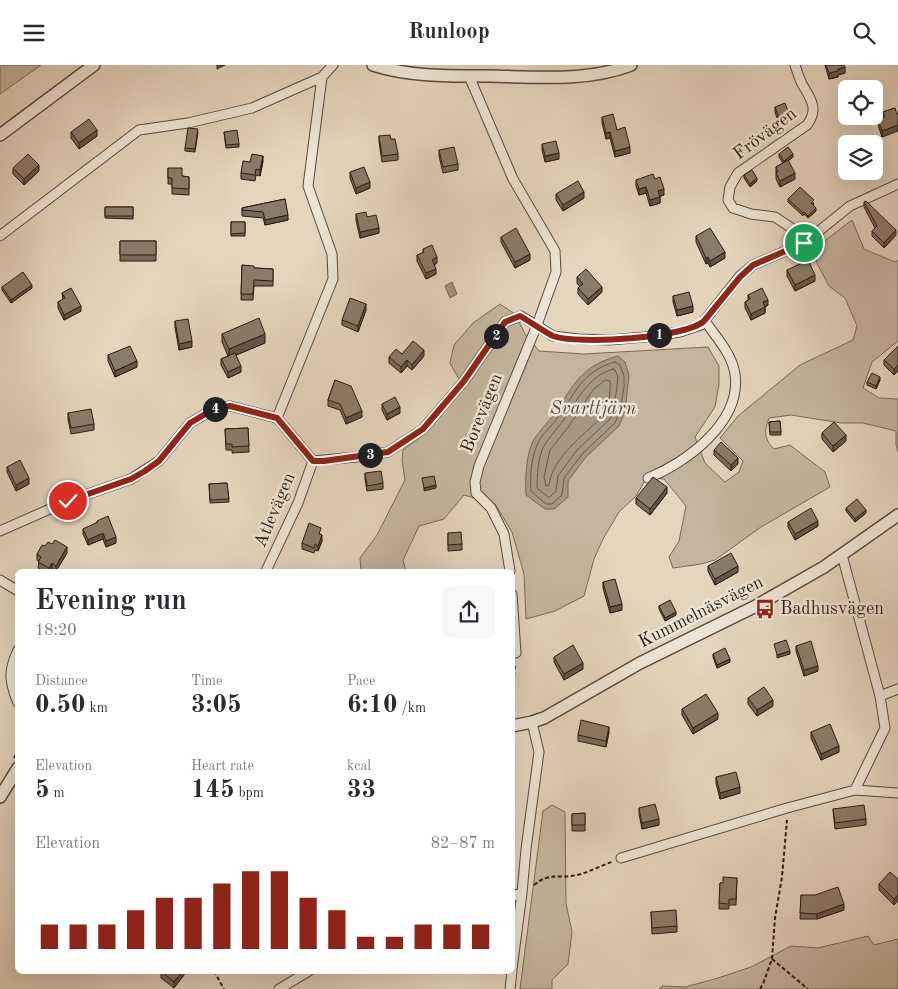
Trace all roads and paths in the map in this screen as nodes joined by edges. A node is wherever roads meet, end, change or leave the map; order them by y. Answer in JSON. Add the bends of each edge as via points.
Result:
{"nodes":[{"id":1,"x":94,"y":65,"type":"edge"},
{"id":2,"x":332,"y":65,"type":"edge"},
{"id":3,"x":372,"y":65,"type":"edge"},
{"id":4,"x":631,"y":65,"type":"edge"},
{"id":5,"x":795,"y":65,"type":"edge"},
{"id":6,"x":469,"y":76,"type":"junction"},
{"id":7,"x":322,"y":77,"type":"junction"},
{"id":8,"x":0,"y":135,"type":"edge"},
{"id":9,"x":898,"y":184,"type":"edge"},
{"id":10,"x":0,"y":236,"type":"edge"},
{"id":11,"x":804,"y":243,"type":"junction"},
{"id":12,"x":704,"y":321,"type":"junction"},
{"id":13,"x":537,"y":325,"type":"junction"},
{"id":14,"x":277,"y":418,"type":"junction"},
{"id":15,"x":313,"y":461,"type":"junction"},
{"id":16,"x":648,"y":478,"type":"dead end"},
{"id":17,"x":898,"y":515,"type":"edge"},
{"id":18,"x":0,"y":531,"type":"edge"},
{"id":19,"x":842,"y":555,"type":"junction"},
{"id":20,"x":267,"y":569,"type":"edge"},
{"id":21,"x":510,"y":569,"type":"edge"},
{"id":22,"x":0,"y":580,"type":"edge"},
{"id":23,"x":15,"y":589,"type":"edge"},
{"id":24,"x":515,"y":638,"type":"edge"},
{"id":25,"x":516,"y":653,"type":"joint"},
{"id":26,"x":15,"y":656,"type":"edge"},
{"id":27,"x":515,"y":665,"type":"edge"},
{"id":28,"x":898,"y":689,"type":"edge"},
{"id":29,"x":15,"y":694,"type":"edge"},
{"id":30,"x":880,"y":696,"type":"junction"},
{"id":31,"x":532,"y":723,"type":"junction"},
{"id":32,"x":515,"y":725,"type":"edge"},
{"id":33,"x":15,"y":773,"type":"edge"},
{"id":34,"x":856,"y":790,"type":"junction"},
{"id":35,"x":898,"y":793,"type":"edge"},
{"id":36,"x":0,"y":797,"type":"edge"},
{"id":37,"x":787,"y":808,"type":"junction"},
{"id":38,"x":621,"y":858,"type":"joint"},
{"id":39,"x":522,"y":893,"type":"junction"},
{"id":40,"x":515,"y":895,"type":"edge"},
{"id":41,"x":515,"y":947,"type":"edge"},
{"id":42,"x":772,"y":959,"type":"junction"},
{"id":43,"x":216,"y":974,"type":"edge"},
{"id":44,"x":304,"y":974,"type":"edge"},
{"id":45,"x":512,"y":974,"type":"edge"},
{"id":46,"x":224,"y":989,"type":"edge"},
{"id":47,"x":279,"y":989,"type":"edge"},
{"id":48,"x":510,"y":989,"type":"edge"},
{"id":49,"x":760,"y":989,"type":"edge"},
{"id":50,"x":808,"y":989,"type":"edge"}],
"edges":[{"from":1,"to":8,"type":"street"},
{"from":2,"to":7,"type":"street"},
{"from":3,"to":6,"type":"street","via":[[403,72]]},
{"from":4,"to":6,"type":"street","via":[[616,71],[574,77]]},
{"from":5,"to":11,"type":"street","name":"Frövägen","via":[[811,99],[813,117],[808,125],[738,173],[730,187],[728,200],[734,208],[775,217],[793,229]]},
{"from":6,"to":13,"type":"street","name":"Borevägen","via":[[513,179],[555,251],[556,272]]},
{"from":7,"to":10,"type":"street","via":[[252,108],[139,130]]},
{"from":7,"to":14,"type":"street","via":[[308,186],[332,254],[333,279]]},
{"from":9,"to":11,"type":"street","via":[[850,206]]},
{"from":11,"to":12,"type":"street","via":[[753,265]]},
{"from":12,"to":13,"type":"street","via":[[680,332],[609,340],[553,336]]},
{"from":12,"to":16,"type":"street","via":[[727,353],[735,372],[734,397],[728,414],[703,443],[666,471]]},
{"from":13,"to":15,"type":"street","via":[[520,316],[505,322],[464,381],[423,429],[388,452]]},
{"from":13,"to":21,"type":"street","name":"Borevägen","via":[[482,457],[475,482],[476,493],[491,508],[504,535]]},
{"from":14,"to":15,"type":"street"},
{"from":14,"to":18,"type":"street","via":[[230,406],[214,409],[190,423],[159,461],[131,479],[68,501]]},
{"from":15,"to":20,"type":"street","name":"Atlevägen","via":[[298,503]]},
{"from":17,"to":19,"type":"street","name":"Kummelnäsvägen"},
{"from":19,"to":30,"type":"street"},
{"from":19,"to":31,"type":"street","name":"Kummelnäsvägen","via":[[754,607],[640,663],[559,711]]},
{"from":22,"to":23,"type":"street"},
{"from":24,"to":25,"type":"street"},
{"from":25,"to":27,"type":"path"},
{"from":26,"to":29,"type":"street","via":[[10,679]]},
{"from":28,"to":30,"type":"street"},
{"from":30,"to":34,"type":"street","via":[[885,728]]},
{"from":31,"to":32,"type":"street","name":"Kummelnäsvägen"},
{"from":31,"to":39,"type":"street","via":[[539,752]]},
{"from":33,"to":36,"type":"street"},
{"from":34,"to":35,"type":"street"},
{"from":34,"to":37,"type":"street"},
{"from":37,"to":38,"type":"street"},
{"from":37,"to":42,"type":"path"},
{"from":38,"to":39,"type":"path","via":[[572,876],[544,877]]},
{"from":39,"to":40,"type":"street"},
{"from":39,"to":41,"type":"street"},
{"from":42,"to":49,"type":"path"},
{"from":42,"to":50,"type":"path"},
{"from":43,"to":46,"type":"path"},
{"from":44,"to":47,"type":"street"},
{"from":45,"to":48,"type":"street"}]}
